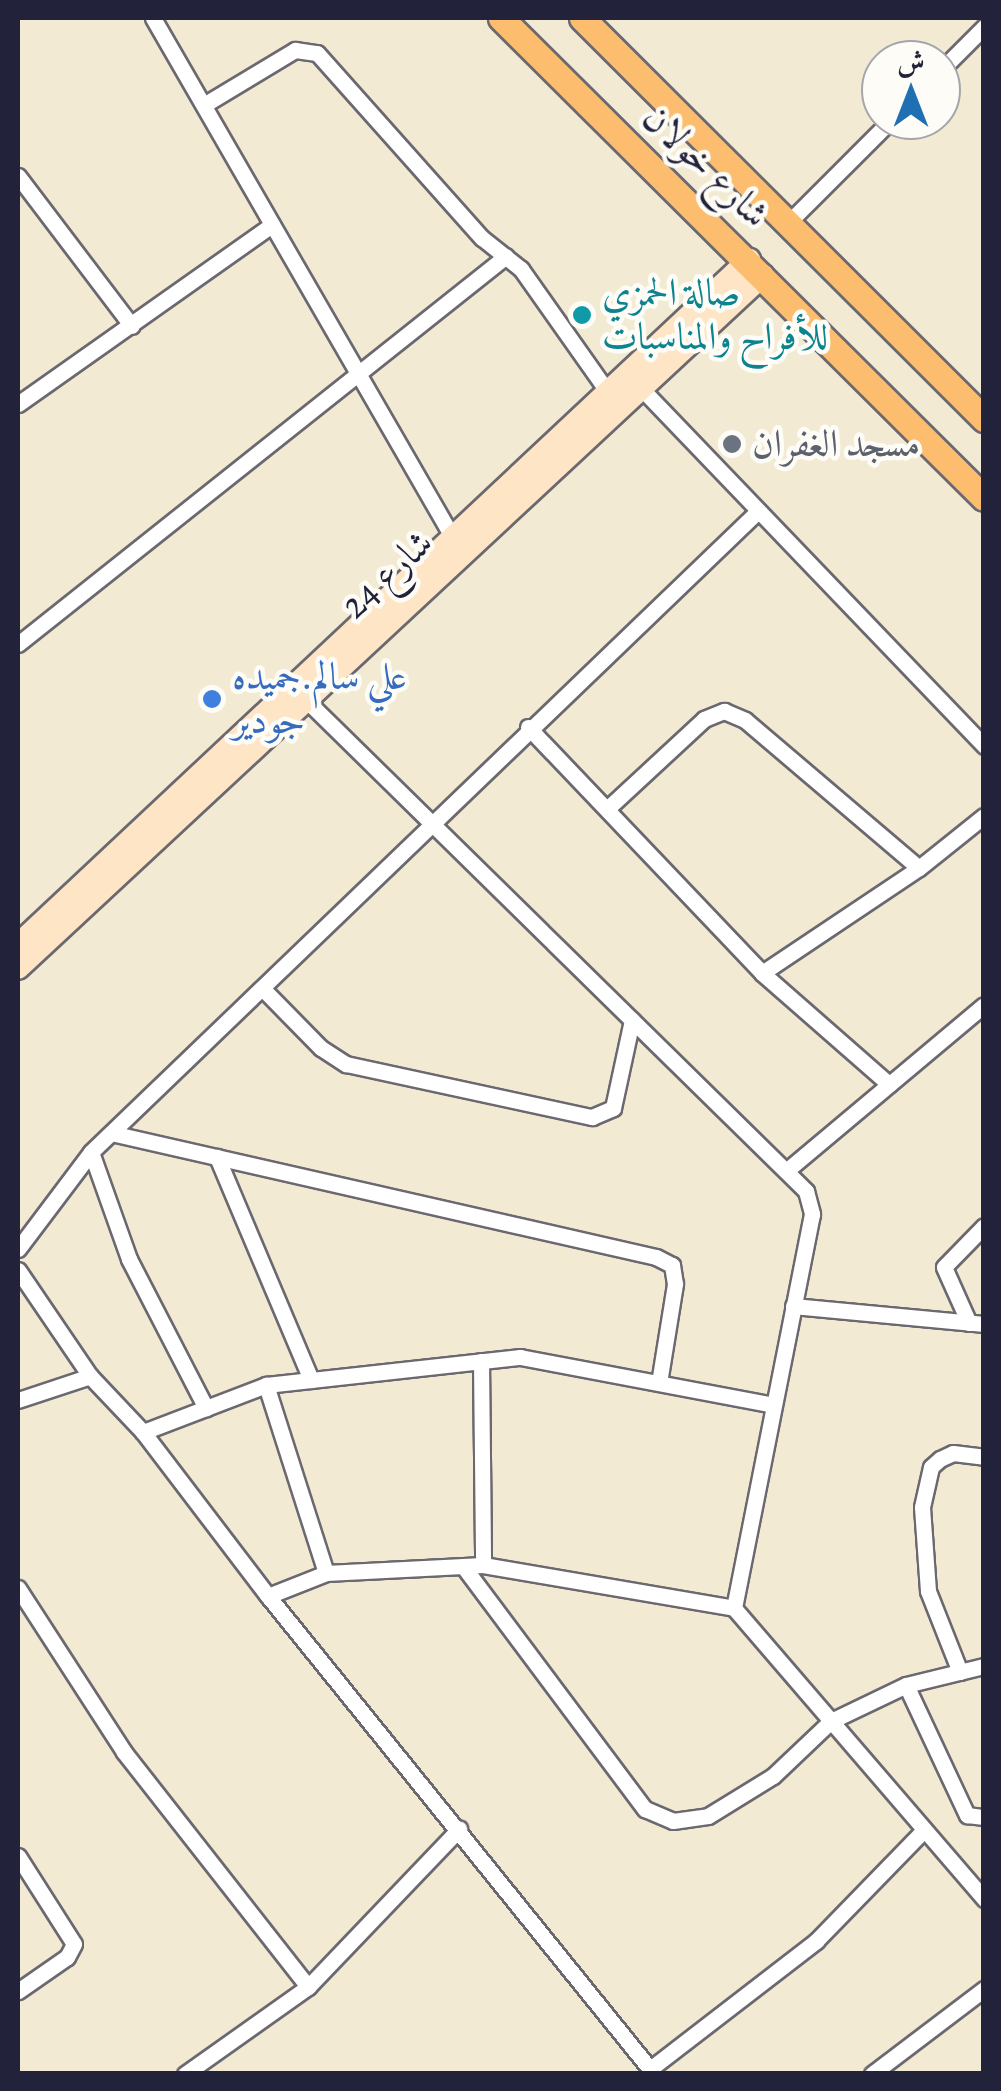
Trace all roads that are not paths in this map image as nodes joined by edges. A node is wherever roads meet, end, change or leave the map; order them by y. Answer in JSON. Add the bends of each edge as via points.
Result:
{"nodes":[{"id":1,"x":153,"y":18,"type":"edge"},
{"id":2,"x":500,"y":18,"type":"edge"},
{"id":3,"x":582,"y":18,"type":"edge"},
{"id":4,"x":984,"y":27,"type":"edge"},
{"id":5,"x":961,"y":50,"type":"edge"},
{"id":6,"x":207,"y":104,"type":"junction"},
{"id":7,"x":871,"y":140,"type":"edge"},
{"id":8,"x":18,"y":176,"type":"edge"},
{"id":9,"x":789,"y":222,"type":"junction"},
{"id":10,"x":272,"y":224,"type":"junction"},
{"id":11,"x":506,"y":256,"type":"junction"},
{"id":12,"x":756,"y":268,"type":"junction"},
{"id":13,"x":132,"y":326,"type":"junction"},
{"id":14,"x":360,"y":374,"type":"junction"},
{"id":15,"x":640,"y":388,"type":"junction"},
{"id":16,"x":607,"y":391,"type":"junction"},
{"id":17,"x":18,"y":404,"type":"edge"},
{"id":18,"x":984,"y":418,"type":"edge"},
{"id":19,"x":984,"y":498,"type":"edge"},
{"id":20,"x":756,"y":513,"type":"junction"},
{"id":21,"x":457,"y":544,"type":"junction"},
{"id":22,"x":18,"y":644,"type":"edge"},
{"id":23,"x":304,"y":698,"type":"junction"},
{"id":24,"x":528,"y":727,"type":"junction"},
{"id":25,"x":984,"y":746,"type":"edge"},
{"id":26,"x":608,"y":808,"type":"junction"},
{"id":27,"x":984,"y":816,"type":"edge"},
{"id":28,"x":430,"y":822,"type":"junction"},
{"id":29,"x":919,"y":868,"type":"junction"},
{"id":30,"x":18,"y":945,"type":"edge"},
{"id":31,"x":18,"y":968,"type":"edge"},
{"id":32,"x":762,"y":972,"type":"junction"},
{"id":33,"x":262,"y":988,"type":"junction"},
{"id":34,"x":984,"y":1005,"type":"edge"},
{"id":35,"x":632,"y":1020,"type":"junction"},
{"id":36,"x":889,"y":1084,"type":"junction"},
{"id":37,"x":111,"y":1133,"type":"junction"},
{"id":38,"x":91,"y":1152,"type":"junction"},
{"id":39,"x":217,"y":1158,"type":"junction"},
{"id":40,"x":786,"y":1171,"type":"junction"},
{"id":41,"x":984,"y":1226,"type":"edge"},
{"id":42,"x":18,"y":1248,"type":"edge"},
{"id":43,"x":18,"y":1270,"type":"edge"},
{"id":44,"x":793,"y":1306,"type":"junction"},
{"id":45,"x":976,"y":1323,"type":"edge"},
{"id":46,"x":481,"y":1361,"type":"junction"},
{"id":47,"x":90,"y":1376,"type":"junction"},
{"id":48,"x":310,"y":1380,"type":"junction"},
{"id":49,"x":659,"y":1383,"type":"junction"},
{"id":50,"x":266,"y":1386,"type":"junction"},
{"id":51,"x":18,"y":1400,"type":"edge"},
{"id":52,"x":774,"y":1405,"type":"junction"},
{"id":53,"x":206,"y":1408,"type":"junction"},
{"id":54,"x":143,"y":1432,"type":"junction"},
{"id":55,"x":984,"y":1456,"type":"edge"},
{"id":56,"x":482,"y":1565,"type":"junction"},
{"id":57,"x":462,"y":1566,"type":"junction"},
{"id":58,"x":326,"y":1573,"type":"junction"},
{"id":59,"x":18,"y":1588,"type":"edge"},
{"id":60,"x":268,"y":1596,"type":"junction"},
{"id":61,"x":734,"y":1608,"type":"junction"},
{"id":62,"x":984,"y":1666,"type":"edge"},
{"id":63,"x":960,"y":1672,"type":"junction"},
{"id":64,"x":906,"y":1685,"type":"junction"},
{"id":65,"x":831,"y":1721,"type":"junction"},
{"id":66,"x":984,"y":1818,"type":"edge"},
{"id":67,"x":459,"y":1829,"type":"junction"},
{"id":68,"x":924,"y":1830,"type":"junction"},
{"id":69,"x":18,"y":1856,"type":"edge"},
{"id":70,"x":984,"y":1899,"type":"edge"},
{"id":71,"x":308,"y":1987,"type":"junction"},
{"id":72,"x":984,"y":1989,"type":"edge"},
{"id":73,"x":18,"y":1991,"type":"edge"},
{"id":74,"x":652,"y":2071,"type":"edge"},
{"id":75,"x":884,"y":2071,"type":"edge"},
{"id":76,"x":186,"y":2073,"type":"edge"}],
"edges":[{"from":1,"to":6,"type":"street"},
{"from":2,"to":12,"type":"main road","name":"شارع خولان"},
{"from":3,"to":9,"type":"main road","name":"شارع خولان"},
{"from":4,"to":5,"type":"street"},
{"from":6,"to":10,"type":"street"},
{"from":6,"to":11,"type":"street","via":[[306,47]]},
{"from":7,"to":9,"type":"street"},
{"from":8,"to":13,"type":"street"},
{"from":9,"to":18,"type":"main road","name":"شارع خولان"},
{"from":10,"to":13,"type":"street"},
{"from":10,"to":14,"type":"street"},
{"from":11,"to":14,"type":"street"},
{"from":11,"to":16,"type":"street"},
{"from":12,"to":15,"type":"street","name":"شارع 24"},
{"from":12,"to":16,"type":"street","name":"شارع 24"},
{"from":12,"to":19,"type":"main road","name":"شارع خولان"},
{"from":13,"to":17,"type":"street"},
{"from":14,"to":21,"type":"street"},
{"from":14,"to":22,"type":"street"},
{"from":15,"to":20,"type":"street"},
{"from":15,"to":21,"type":"street","name":"شارع 24"},
{"from":16,"to":21,"type":"street","name":"شارع 24"},
{"from":20,"to":24,"type":"street"},
{"from":20,"to":25,"type":"street"},
{"from":21,"to":23,"type":"street","name":"شارع 24"},
{"from":21,"to":30,"type":"street","name":"شارع 24"},
{"from":23,"to":28,"type":"street"},
{"from":23,"to":31,"type":"street","name":"شارع 24"},
{"from":24,"to":26,"type":"street"},
{"from":24,"to":28,"type":"street"},
{"from":26,"to":29,"type":"street","via":[[704,718],[724,711],[745,720]]},
{"from":26,"to":32,"type":"street"},
{"from":27,"to":29,"type":"street"},
{"from":28,"to":33,"type":"street"},
{"from":28,"to":35,"type":"street"},
{"from":29,"to":32,"type":"street"},
{"from":32,"to":36,"type":"street"},
{"from":33,"to":35,"type":"street","via":[[346,1064],[592,1117],[613,1108]]},
{"from":33,"to":37,"type":"street"},
{"from":34,"to":36,"type":"street"},
{"from":35,"to":40,"type":"street"},
{"from":36,"to":40,"type":"street"},
{"from":37,"to":38,"type":"street"},
{"from":37,"to":39,"type":"street"},
{"from":38,"to":42,"type":"street"},
{"from":38,"to":53,"type":"street","via":[[129,1259]]},
{"from":39,"to":48,"type":"street"},
{"from":39,"to":49,"type":"street","via":[[672,1265],[676,1284]]},
{"from":40,"to":44,"type":"street","via":[[806,1191],[812,1214]]},
{"from":41,"to":45,"type":"street","via":[[944,1267]]},
{"from":43,"to":47,"type":"street"},
{"from":44,"to":45,"type":"street"},
{"from":44,"to":52,"type":"street"},
{"from":46,"to":48,"type":"street"},
{"from":46,"to":49,"type":"street","via":[[520,1356]]},
{"from":46,"to":56,"type":"street"},
{"from":47,"to":51,"type":"street"},
{"from":47,"to":54,"type":"street"},
{"from":48,"to":50,"type":"street"},
{"from":49,"to":52,"type":"street"},
{"from":50,"to":53,"type":"street"},
{"from":50,"to":58,"type":"street"},
{"from":52,"to":61,"type":"street"},
{"from":53,"to":54,"type":"street"},
{"from":54,"to":60,"type":"street"},
{"from":55,"to":63,"type":"street","via":[[954,1453],[940,1459],[931,1467],[922,1507],[928,1591]]},
{"from":56,"to":57,"type":"street"},
{"from":56,"to":61,"type":"street"},
{"from":57,"to":58,"type":"street"},
{"from":57,"to":65,"type":"street","via":[[646,1809],[673,1821],[708,1816],[773,1776]]},
{"from":58,"to":60,"type":"street"},
{"from":59,"to":71,"type":"street","via":[[124,1752]]},
{"from":60,"to":67,"type":"street"},
{"from":61,"to":65,"type":"street"},
{"from":62,"to":63,"type":"street"},
{"from":63,"to":64,"type":"street"},
{"from":64,"to":65,"type":"street"},
{"from":64,"to":66,"type":"street","via":[[967,1815]]},
{"from":65,"to":68,"type":"street"},
{"from":67,"to":71,"type":"street"},
{"from":67,"to":74,"type":"street"},
{"from":68,"to":70,"type":"street"},
{"from":68,"to":74,"type":"street","via":[[816,1941]]},
{"from":69,"to":73,"type":"street","via":[[74,1944],[67,1957]]},
{"from":71,"to":76,"type":"street"},
{"from":72,"to":75,"type":"street"}]}
